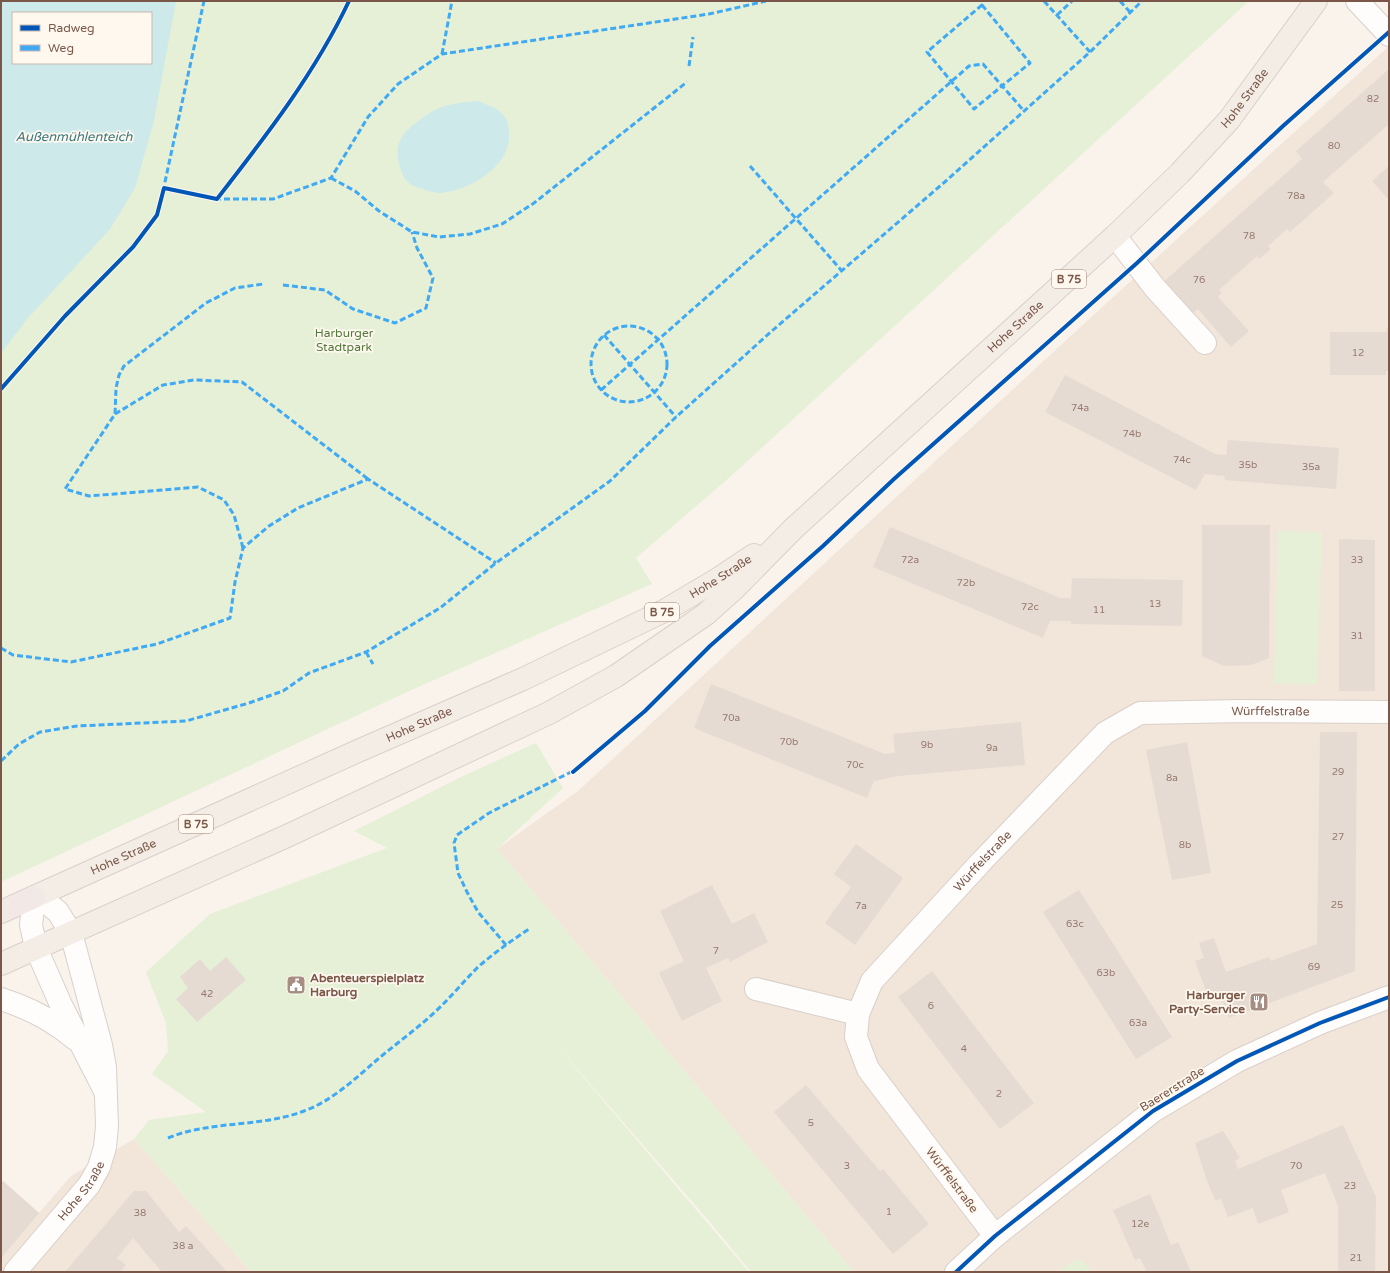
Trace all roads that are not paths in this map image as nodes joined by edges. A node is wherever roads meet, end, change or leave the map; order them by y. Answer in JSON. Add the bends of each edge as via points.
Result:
{"nodes":[{"id":1,"x":1316,"y":1,"type":"edge"},
{"id":2,"x":1357,"y":1,"type":"edge"},
{"id":3,"x":1389,"y":35,"type":"edge"},
{"id":4,"x":1115,"y":236,"type":"junction"},
{"id":5,"x":1205,"y":343,"type":"dead end"},
{"id":6,"x":793,"y":529,"type":"junction"},
{"id":7,"x":1389,"y":712,"type":"edge"},
{"id":8,"x":34,"y":897,"type":"junction"},
{"id":9,"x":1,"y":912,"type":"edge"},
{"id":10,"x":71,"y":933,"type":"junction"},
{"id":11,"x":36,"y":948,"type":"junction"},
{"id":12,"x":1,"y":964,"type":"edge"},
{"id":13,"x":756,"y":990,"type":"dead end"},
{"id":14,"x":1389,"y":997,"type":"edge"},
{"id":15,"x":1,"y":999,"type":"edge"},
{"id":16,"x":858,"y":1014,"type":"junction"},
{"id":17,"x":80,"y":1043,"type":"junction"},
{"id":18,"x":106,"y":1093,"type":"junction"},
{"id":19,"x":995,"y":1236,"type":"junction"},
{"id":20,"x":15,"y":1272,"type":"edge"},
{"id":21,"x":956,"y":1272,"type":"edge"}],
"edges":[{"from":1,"to":4,"type":"main road","name":"Hohe Straße","number":"B 75","via":[[1229,120],[1180,173]]},
{"from":2,"to":3,"type":"street"},
{"from":4,"to":5,"type":"street","via":[[1155,288]]},
{"from":4,"to":6,"type":"main road","name":"Hohe Straße","number":"B 75"},
{"from":6,"to":8,"type":"main road","name":"Hohe Straße","number":"B 75","via":[[664,611],[523,679],[358,750]]},
{"from":6,"to":10,"type":"main road","name":"Hohe Straße","number":"B 75","via":[[706,614],[616,676],[542,717]]},
{"from":7,"to":16,"type":"street","name":"Würffelstraße","via":[[1140,713],[1105,733],[982,860],[872,981]]},
{"from":8,"to":9,"type":"highway","number":"B 75"},
{"from":8,"to":10,"type":"street","name":"Hohe Straße","via":[[45,901],[58,912]]},
{"from":8,"to":11,"type":"street","name":"Hohe Straße","via":[[31,925]]},
{"from":10,"to":11,"type":"main road","name":"Hohe Straße","number":"B 75"},
{"from":10,"to":18,"type":"street","name":"Hohe Straße","via":[[101,1045]]},
{"from":11,"to":12,"type":"main road","number":"B 75"},
{"from":11,"to":17,"type":"street","name":"Hohe Straße"},
{"from":13,"to":16,"type":"street"},
{"from":14,"to":19,"type":"street","name":"Baererstraße","via":[[1320,1023],[1237,1061],[1153,1111]]},
{"from":15,"to":17,"type":"street","via":[[54,1022]]},
{"from":16,"to":19,"type":"street","name":"Würffelstraße","via":[[856,1037],[868,1069]]},
{"from":17,"to":18,"type":"street","name":"Hohe Straße"},
{"from":18,"to":20,"type":"street","name":"Hohe Straße","via":[[107,1126],[105,1147],[99,1167],[82,1194]]},
{"from":19,"to":21,"type":"street","name":"Baererstraße"}]}
